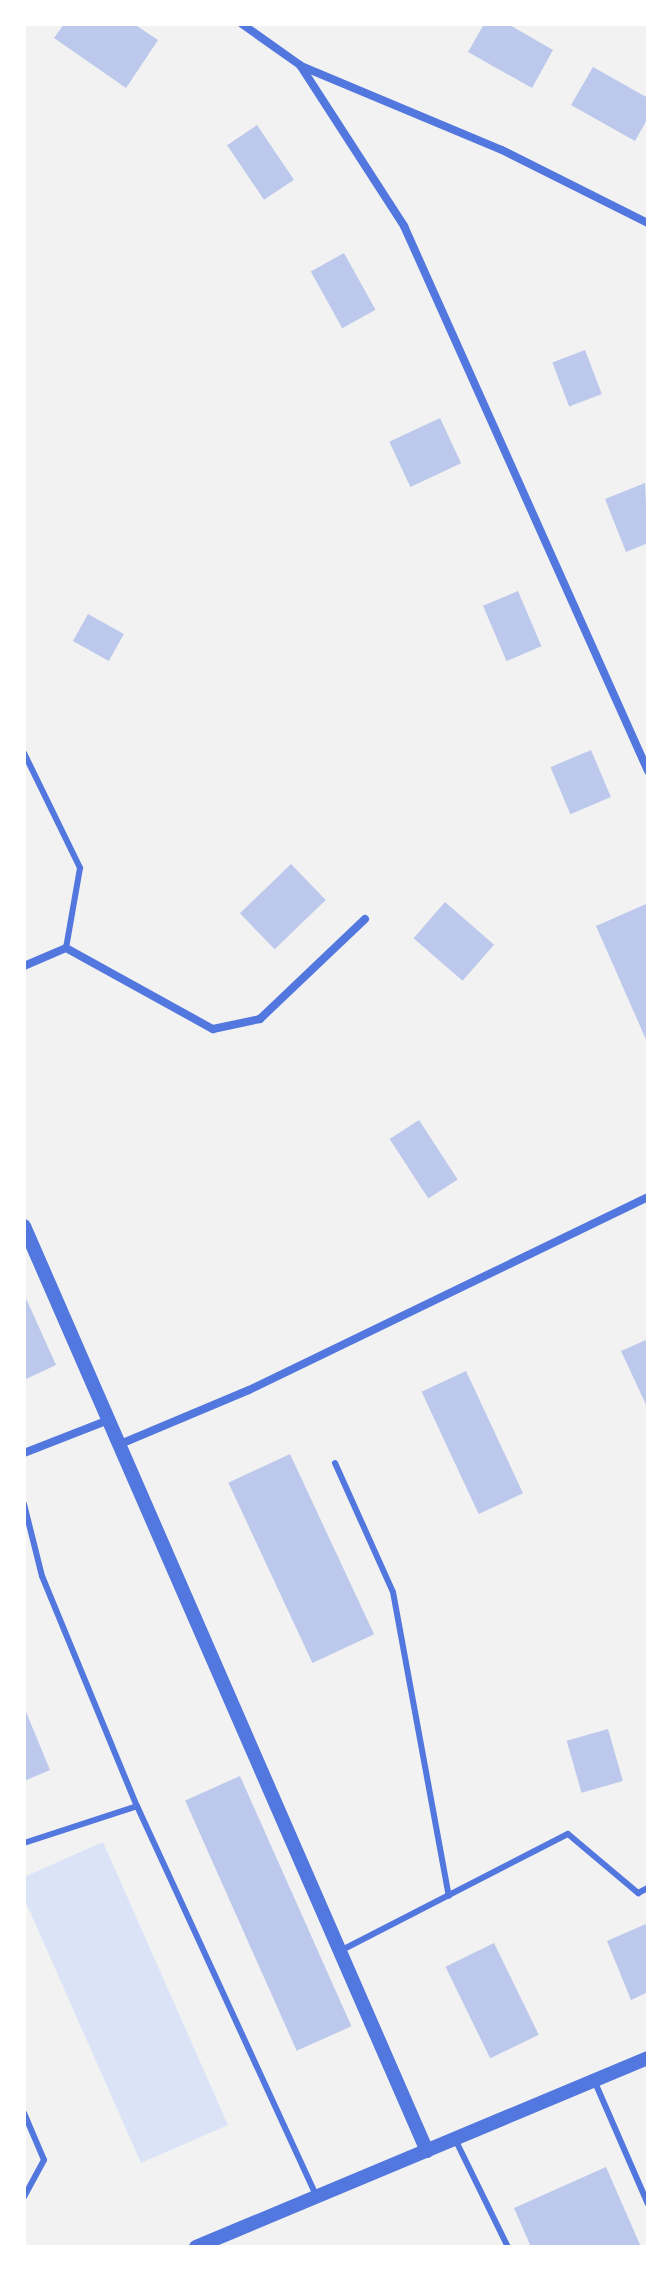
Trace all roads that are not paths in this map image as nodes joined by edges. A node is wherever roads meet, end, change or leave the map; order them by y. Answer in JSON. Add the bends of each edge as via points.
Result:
{"nodes":[{"id":1,"x":242,"y":24,"type":"edge"},
{"id":2,"x":300,"y":65,"type":"junction"},
{"id":3,"x":648,"y":223,"type":"edge"},
{"id":4,"x":24,"y":753,"type":"edge"},
{"id":5,"x":648,"y":771,"type":"edge"},
{"id":6,"x":365,"y":919,"type":"dead end"},
{"id":7,"x":66,"y":948,"type":"junction"},
{"id":8,"x":24,"y":966,"type":"edge"},
{"id":9,"x":648,"y":1197,"type":"edge"},
{"id":10,"x":24,"y":1226,"type":"edge"},
{"id":11,"x":106,"y":1421,"type":"junction"},
{"id":12,"x":118,"y":1445,"type":"junction"},
{"id":13,"x":24,"y":1453,"type":"edge"},
{"id":14,"x":335,"y":1463,"type":"dead end"},
{"id":15,"x":24,"y":1504,"type":"edge"},
{"id":16,"x":137,"y":1806,"type":"junction"},
{"id":17,"x":24,"y":1843,"type":"edge"},
{"id":18,"x":648,"y":1888,"type":"edge"},
{"id":19,"x":449,"y":1896,"type":"junction"},
{"id":20,"x":340,"y":1951,"type":"junction"},
{"id":21,"x":648,"y":2058,"type":"edge"},
{"id":22,"x":594,"y":2080,"type":"junction"},
{"id":23,"x":24,"y":2113,"type":"edge"},
{"id":24,"x":455,"y":2139,"type":"junction"},
{"id":25,"x":427,"y":2151,"type":"junction"},
{"id":26,"x":24,"y":2197,"type":"edge"},
{"id":27,"x":318,"y":2199,"type":"junction"},
{"id":28,"x":648,"y":2204,"type":"edge"},
{"id":29,"x":196,"y":2247,"type":"edge"},
{"id":30,"x":508,"y":2247,"type":"edge"}],
"edges":[{"from":1,"to":2,"type":"street"},
{"from":2,"to":3,"type":"street","via":[[502,150]]},
{"from":2,"to":5,"type":"street","via":[[404,226]]},
{"from":4,"to":7,"type":"lane","via":[[80,868]]},
{"from":6,"to":7,"type":"street","via":[[260,1019],[213,1029]]},
{"from":7,"to":8,"type":"street"},
{"from":9,"to":12,"type":"street","via":[[249,1390]]},
{"from":10,"to":11,"type":"street"},
{"from":11,"to":12,"type":"street"},
{"from":11,"to":13,"type":"street"},
{"from":12,"to":20,"type":"street"},
{"from":14,"to":19,"type":"lane","via":[[393,1592]]},
{"from":15,"to":16,"type":"lane","via":[[42,1576]]},
{"from":16,"to":17,"type":"lane"},
{"from":16,"to":27,"type":"lane"},
{"from":18,"to":19,"type":"lane","via":[[638,1893],[568,1834]]},
{"from":19,"to":20,"type":"lane"},
{"from":20,"to":25,"type":"street"},
{"from":21,"to":22,"type":"street"},
{"from":22,"to":24,"type":"street"},
{"from":22,"to":28,"type":"lane"},
{"from":23,"to":26,"type":"lane","via":[[44,2160]]},
{"from":24,"to":25,"type":"street"},
{"from":24,"to":30,"type":"lane"},
{"from":25,"to":27,"type":"street"},
{"from":27,"to":29,"type":"street"}]}
